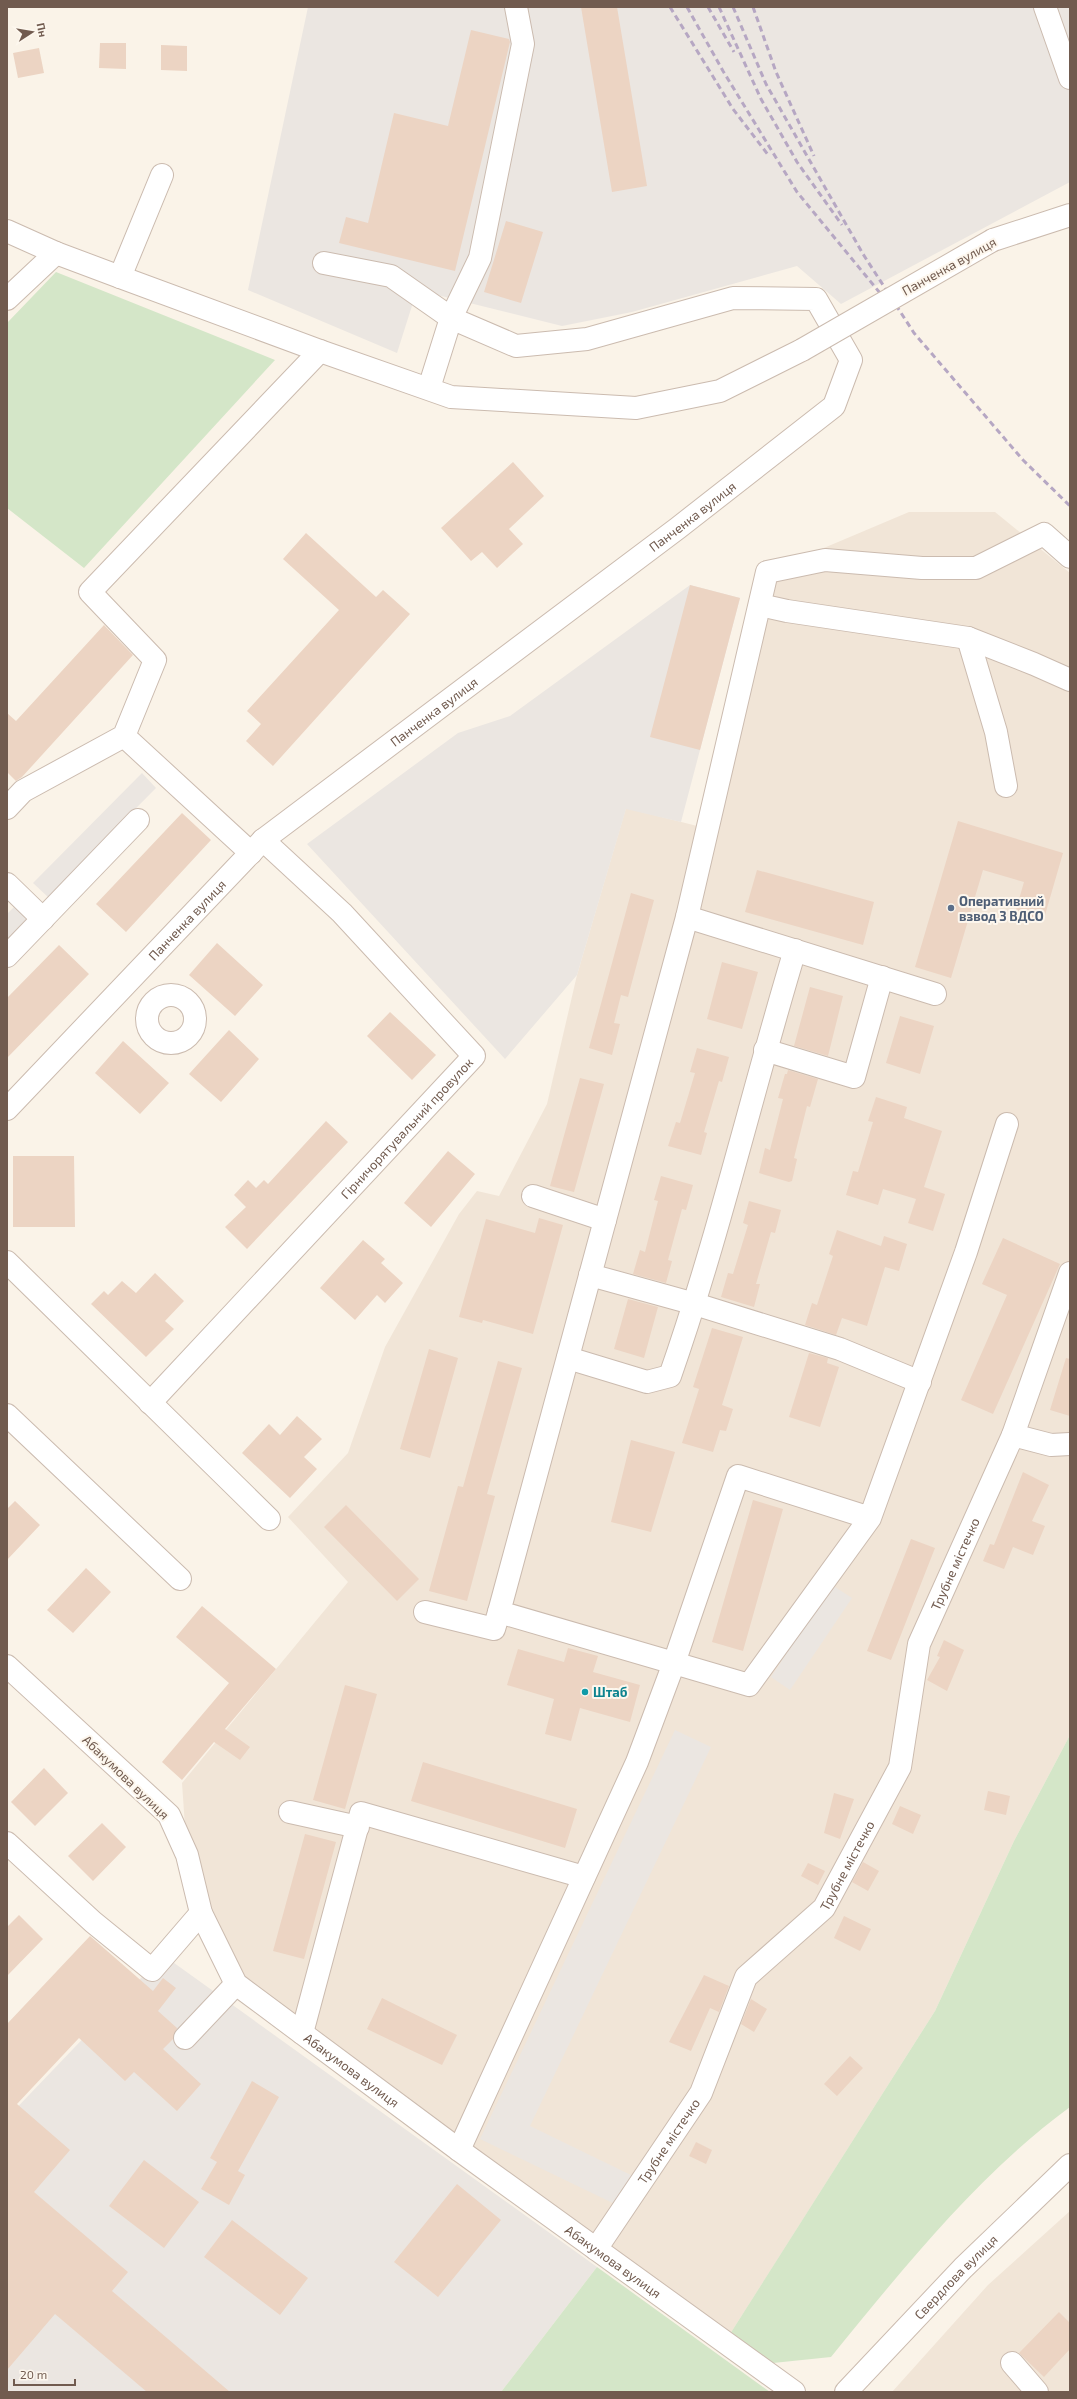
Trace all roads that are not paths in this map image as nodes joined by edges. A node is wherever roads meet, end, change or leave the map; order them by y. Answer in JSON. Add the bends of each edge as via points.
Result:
{"nodes":[{"id":1,"x":516,"y":7,"type":"edge"},
{"id":2,"x":1044,"y":7,"type":"edge"},
{"id":3,"x":1070,"y":78,"type":"edge"},
{"id":4,"x":162,"y":175,"type":"dead end"},
{"id":5,"x":1070,"y":215,"type":"edge"},
{"id":6,"x":7,"y":231,"type":"edge"},
{"id":7,"x":56,"y":253,"type":"junction"},
{"id":8,"x":324,"y":263,"type":"dead end"},
{"id":9,"x":120,"y":277,"type":"junction"},
{"id":10,"x":7,"y":299,"type":"edge"},
{"id":11,"x":451,"y":318,"type":"junction"},
{"id":12,"x":320,"y":351,"type":"junction"},
{"id":13,"x":428,"y":388,"type":"junction"},
{"id":14,"x":1070,"y":557,"type":"edge"},
{"id":15,"x":760,"y":605,"type":"junction"},
{"id":16,"x":968,"y":638,"type":"junction"},
{"id":17,"x":1070,"y":680,"type":"edge"},
{"id":18,"x":124,"y":736,"type":"junction"},
{"id":19,"x":1006,"y":786,"type":"dead end"},
{"id":20,"x":7,"y":808,"type":"edge"},
{"id":21,"x":138,"y":820,"type":"dead end"},
{"id":22,"x":257,"y":847,"type":"junction"},
{"id":23,"x":7,"y":884,"type":"edge"},
{"id":24,"x":687,"y":917,"type":"junction"},
{"id":25,"x":42,"y":919,"type":"junction"},
{"id":26,"x":795,"y":950,"type":"junction"},
{"id":27,"x":7,"y":956,"type":"edge"},
{"id":28,"x":882,"y":978,"type":"junction"},
{"id":29,"x":126,"y":983,"type":"junction"},
{"id":30,"x":935,"y":994,"type":"dead end"},
{"id":31,"x":152,"y":1003,"type":"dead end"},
{"id":32,"x":765,"y":1050,"type":"junction"},
{"id":33,"x":7,"y":1109,"type":"edge"},
{"id":34,"x":1007,"y":1124,"type":"dead end"},
{"id":35,"x":533,"y":1196,"type":"dead end"},
{"id":36,"x":605,"y":1220,"type":"junction"},
{"id":37,"x":7,"y":1262,"type":"edge"},
{"id":38,"x":1070,"y":1273,"type":"edge"},
{"id":39,"x":590,"y":1275,"type":"junction"},
{"id":40,"x":695,"y":1304,"type":"junction"},
{"id":41,"x":568,"y":1358,"type":"junction"},
{"id":42,"x":920,"y":1382,"type":"junction"},
{"id":43,"x":150,"y":1404,"type":"junction"},
{"id":44,"x":7,"y":1415,"type":"edge"},
{"id":45,"x":1013,"y":1435,"type":"junction"},
{"id":46,"x":1070,"y":1444,"type":"edge"},
{"id":47,"x":870,"y":1518,"type":"junction"},
{"id":48,"x":269,"y":1519,"type":"dead end"},
{"id":49,"x":180,"y":1579,"type":"dead end"},
{"id":50,"x":425,"y":1612,"type":"dead end"},
{"id":51,"x":499,"y":1612,"type":"junction"},
{"id":52,"x":674,"y":1663,"type":"junction"},
{"id":53,"x":7,"y":1666,"type":"edge"},
{"id":54,"x":290,"y":1812,"type":"dead end"},
{"id":55,"x":358,"y":1827,"type":"junction"},
{"id":56,"x":7,"y":1843,"type":"edge"},
{"id":57,"x":584,"y":1877,"type":"junction"},
{"id":58,"x":202,"y":1913,"type":"junction"},
{"id":59,"x":236,"y":1984,"type":"junction"},
{"id":60,"x":302,"y":2033,"type":"junction"},
{"id":61,"x":185,"y":2038,"type":"dead end"},
{"id":62,"x":458,"y":2150,"type":"junction"},
{"id":63,"x":1070,"y":2165,"type":"edge"},
{"id":64,"x":596,"y":2249,"type":"junction"},
{"id":65,"x":1012,"y":2363,"type":"dead end"},
{"id":66,"x":794,"y":2392,"type":"edge"},
{"id":67,"x":846,"y":2392,"type":"edge"},
{"id":68,"x":1037,"y":2392,"type":"edge"}],
"edges":[{"from":1,"to":11,"type":"street","via":[[523,44],[480,258]]},
{"from":2,"to":3,"type":"street"},
{"from":4,"to":9,"type":"street"},
{"from":5,"to":13,"type":"street","name":"Панченка вулиця","bridge":true,"via":[[993,240],[802,350],[720,391],[636,408],[451,397]]},
{"from":6,"to":7,"type":"street","name":"Панченка вулиця"},
{"from":7,"to":9,"type":"street","name":"Панченка вулиця"},
{"from":7,"to":10,"type":"street"},
{"from":8,"to":11,"type":"street","via":[[391,276]]},
{"from":9,"to":12,"type":"street","name":"Панченка вулиця"},
{"from":11,"to":13,"type":"street"},
{"from":11,"to":22,"type":"street","name":"Панченка вулиця","via":[[516,346],[587,339],[733,298],[816,299],[851,360],[834,406],[678,528]]},
{"from":12,"to":13,"type":"street","name":"Панченка вулиця"},
{"from":12,"to":18,"type":"street","via":[[90,592],[155,660]]},
{"from":14,"to":15,"type":"street","via":[[1044,534],[976,568],[922,568],[825,560],[767,572]]},
{"from":15,"to":16,"type":"street"},
{"from":15,"to":24,"type":"street"},
{"from":16,"to":17,"type":"street"},
{"from":16,"to":19,"type":"street","via":[[996,732]]},
{"from":18,"to":20,"type":"street","via":[[23,791]]},
{"from":18,"to":22,"type":"street"},
{"from":21,"to":25,"type":"street"},
{"from":22,"to":29,"type":"street","name":"Панченка вулиця"},
{"from":22,"to":43,"type":"street","name":"Гірничорятувальний провулок","via":[[342,913],[474,1056]]},
{"from":23,"to":25,"type":"street"},
{"from":24,"to":26,"type":"street"},
{"from":24,"to":36,"type":"street"},
{"from":25,"to":27,"type":"street"},
{"from":26,"to":28,"type":"street"},
{"from":26,"to":32,"type":"street"},
{"from":28,"to":30,"type":"street"},
{"from":28,"to":32,"type":"street","via":[[854,1077]]},
{"from":29,"to":31,"type":"street"},
{"from":29,"to":33,"type":"street","name":"Панченка вулиця"},
{"from":32,"to":40,"type":"street"},
{"from":34,"to":42,"type":"street"},
{"from":35,"to":36,"type":"street"},
{"from":36,"to":39,"type":"street"},
{"from":37,"to":43,"type":"street"},
{"from":38,"to":45,"type":"street","name":"Трубне містечко"},
{"from":39,"to":40,"type":"street"},
{"from":39,"to":41,"type":"street"},
{"from":40,"to":41,"type":"street","via":[[670,1376],[647,1382]]},
{"from":40,"to":42,"type":"street","via":[[840,1348]]},
{"from":41,"to":51,"type":"street"},
{"from":42,"to":47,"type":"street"},
{"from":43,"to":48,"type":"street"},
{"from":44,"to":49,"type":"street"},
{"from":45,"to":46,"type":"street","via":[[1051,1445]]},
{"from":45,"to":64,"type":"street","name":"Трубне містечко","via":[[919,1644],[900,1767],[824,1908],[746,1977],[701,2093]]},
{"from":47,"to":52,"type":"street","via":[[748,1685]]},
{"from":47,"to":52,"type":"street","via":[[738,1476]]},
{"from":50,"to":51,"type":"street","via":[[494,1629]]},
{"from":51,"to":52,"type":"street"},
{"from":52,"to":57,"type":"street","via":[[637,1762]]},
{"from":53,"to":58,"type":"street","name":"Абакумова вулиця","via":[[169,1815],[187,1855]]},
{"from":54,"to":55,"type":"street"},
{"from":55,"to":57,"type":"street","via":[[361,1813]]},
{"from":55,"to":60,"type":"street"},
{"from":56,"to":58,"type":"street","via":[[93,1922],[152,1970]]},
{"from":57,"to":62,"type":"street"},
{"from":58,"to":59,"type":"street","name":"Абакумова вулиця"},
{"from":59,"to":60,"type":"street","name":"Абакумова вулиця"},
{"from":59,"to":61,"type":"street"},
{"from":60,"to":62,"type":"street","name":"Абакумова вулиця"},
{"from":62,"to":64,"type":"street","name":"Абакумова вулиця"},
{"from":63,"to":67,"type":"street","name":"Свердлова вулиця","via":[[963,2268]]},
{"from":64,"to":66,"type":"street","name":"Абакумова вулиця"},
{"from":65,"to":68,"type":"street"}]}
